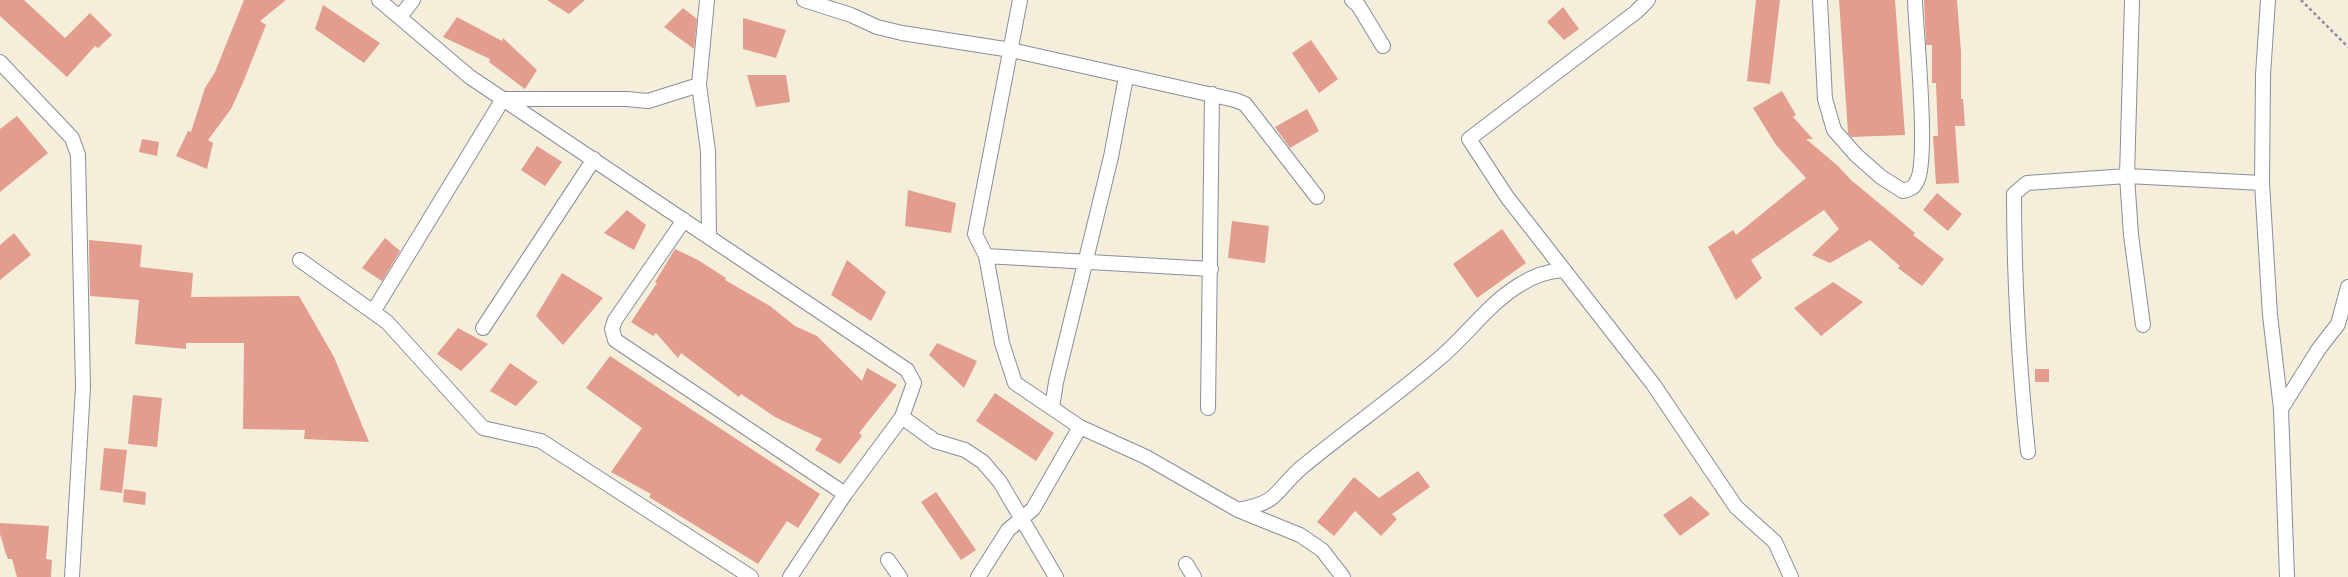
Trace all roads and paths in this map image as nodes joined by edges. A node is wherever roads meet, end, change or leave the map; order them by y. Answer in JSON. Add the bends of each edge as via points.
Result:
{"nodes":[{"id":1,"x":379,"y":0,"type":"edge"},
{"id":2,"x":413,"y":0,"type":"edge"},
{"id":3,"x":707,"y":0,"type":"edge"},
{"id":4,"x":804,"y":0,"type":"edge"},
{"id":5,"x":1020,"y":0,"type":"edge"},
{"id":6,"x":1352,"y":0,"type":"edge"},
{"id":7,"x":1648,"y":0,"type":"edge"},
{"id":8,"x":1820,"y":0,"type":"edge"},
{"id":9,"x":1915,"y":0,"type":"edge"},
{"id":10,"x":2132,"y":0,"type":"edge"},
{"id":11,"x":2268,"y":0,"type":"edge"},
{"id":12,"x":2301,"y":0,"type":"edge"},
{"id":13,"x":400,"y":17,"type":"junction"},
{"id":14,"x":1383,"y":46,"type":"dead end"},
{"id":15,"x":2348,"y":47,"type":"edge"},
{"id":16,"x":1010,"y":50,"type":"junction"},
{"id":17,"x":0,"y":62,"type":"edge"},
{"id":18,"x":1126,"y":77,"type":"junction"},
{"id":19,"x":699,"y":85,"type":"junction"},
{"id":20,"x":1212,"y":94,"type":"junction"},
{"id":21,"x":503,"y":99,"type":"junction"},
{"id":22,"x":594,"y":159,"type":"junction"},
{"id":23,"x":2127,"y":176,"type":"junction"},
{"id":24,"x":2262,"y":183,"type":"junction"},
{"id":25,"x":1317,"y":197,"type":"dead end"},
{"id":26,"x":684,"y":220,"type":"junction"},
{"id":27,"x":709,"y":237,"type":"junction"},
{"id":28,"x":986,"y":256,"type":"junction"},
{"id":29,"x":300,"y":260,"type":"dead end"},
{"id":30,"x":1086,"y":262,"type":"junction"},
{"id":31,"x":1211,"y":269,"type":"junction"},
{"id":32,"x":1564,"y":270,"type":"junction"},
{"id":33,"x":2348,"y":287,"type":"edge"},
{"id":34,"x":373,"y":312,"type":"junction"},
{"id":35,"x":2143,"y":325,"type":"dead end"},
{"id":36,"x":483,"y":328,"type":"dead end"},
{"id":37,"x":1052,"y":408,"type":"junction"},
{"id":38,"x":1208,"y":408,"type":"dead end"},
{"id":39,"x":2281,"y":410,"type":"junction"},
{"id":40,"x":902,"y":417,"type":"junction"},
{"id":41,"x":1080,"y":427,"type":"junction"},
{"id":42,"x":2028,"y":452,"type":"dead end"},
{"id":43,"x":845,"y":494,"type":"junction"},
{"id":44,"x":1238,"y":510,"type":"junction"},
{"id":45,"x":1021,"y":519,"type":"junction"},
{"id":46,"x":888,"y":560,"type":"dead end"},
{"id":47,"x":1186,"y":564,"type":"dead end"},
{"id":48,"x":72,"y":577,"type":"edge"},
{"id":49,"x":752,"y":577,"type":"edge"},
{"id":50,"x":790,"y":577,"type":"edge"},
{"id":51,"x":900,"y":577,"type":"edge"},
{"id":52,"x":978,"y":577,"type":"edge"},
{"id":53,"x":1056,"y":577,"type":"edge"},
{"id":54,"x":1194,"y":577,"type":"edge"},
{"id":55,"x":1343,"y":577,"type":"edge"},
{"id":56,"x":1791,"y":577,"type":"edge"},
{"id":57,"x":2287,"y":577,"type":"edge"}],
"edges":[{"from":1,"to":13,"type":"street"},
{"from":2,"to":13,"type":"street"},
{"from":3,"to":19,"type":"street"},
{"from":4,"to":16,"type":"street","via":[[851,15],[876,27]]},
{"from":5,"to":16,"type":"street"},
{"from":6,"to":14,"type":"street","via":[[1358,5]]},
{"from":7,"to":32,"type":"street","via":[[1552,77],[1468,139],[1507,197]]},
{"from":8,"to":9,"type":"street","via":[[1825,99],[1834,130],[1871,168],[1896,189],[1903,191],[1912,189],[1918,180],[1922,149]]},
{"from":10,"to":23,"type":"street"},
{"from":11,"to":24,"type":"street","via":[[2263,75]]},
{"from":12,"to":15,"type":"path"},
{"from":13,"to":21,"type":"street","via":[[470,77]]},
{"from":16,"to":18,"type":"street"},
{"from":16,"to":28,"type":"street","via":[[975,234]]},
{"from":17,"to":48,"type":"street","via":[[72,138],[78,155],[83,387]]},
{"from":18,"to":20,"type":"street"},
{"from":18,"to":30,"type":"street","via":[[1111,157]]},
{"from":19,"to":21,"type":"street","via":[[648,101]]},
{"from":19,"to":27,"type":"street","via":[[708,151]]},
{"from":20,"to":25,"type":"street","via":[[1245,104]]},
{"from":20,"to":31,"type":"street"},
{"from":21,"to":22,"type":"street"},
{"from":21,"to":34,"type":"street"},
{"from":22,"to":26,"type":"street"},
{"from":22,"to":36,"type":"street"},
{"from":23,"to":24,"type":"street"},
{"from":23,"to":35,"type":"street","via":[[2131,235]]},
{"from":23,"to":42,"type":"street","via":[[2027,183],[2014,194],[2014,259]]},
{"from":24,"to":39,"type":"street","via":[[2270,315]]},
{"from":26,"to":27,"type":"street"},
{"from":26,"to":43,"type":"street","via":[[615,320],[612,329],[615,340]]},
{"from":27,"to":40,"type":"street","via":[[907,370],[914,383]]},
{"from":28,"to":30,"type":"street"},
{"from":28,"to":37,"type":"street","via":[[1002,343],[1011,374],[1015,383]]},
{"from":29,"to":34,"type":"street"},
{"from":30,"to":31,"type":"street"},
{"from":30,"to":37,"type":"street","via":[[1056,382]]},
{"from":31,"to":38,"type":"street"},
{"from":32,"to":44,"type":"street","via":[[1547,271],[1520,285],[1490,309],[1441,357],[1300,469],[1276,496],[1261,505]]},
{"from":32,"to":56,"type":"street","via":[[1653,384],[1736,507],[1775,542]]},
{"from":33,"to":39,"type":"street","via":[[2338,324],[2318,350]]},
{"from":34,"to":49,"type":"street","via":[[387,322],[483,428],[541,441]]},
{"from":37,"to":41,"type":"street"},
{"from":39,"to":57,"type":"street"},
{"from":40,"to":43,"type":"street"},
{"from":40,"to":45,"type":"street","via":[[935,442],[965,450],[983,462],[1000,482]]},
{"from":41,"to":44,"type":"street","via":[[1146,457]]},
{"from":41,"to":45,"type":"street","via":[[1032,508]]},
{"from":43,"to":50,"type":"street"},
{"from":44,"to":55,"type":"street","via":[[1300,535],[1322,550]]},
{"from":45,"to":52,"type":"street","via":[[1008,530]]},
{"from":45,"to":53,"type":"street"},
{"from":46,"to":51,"type":"street"},
{"from":47,"to":54,"type":"street"}]}
